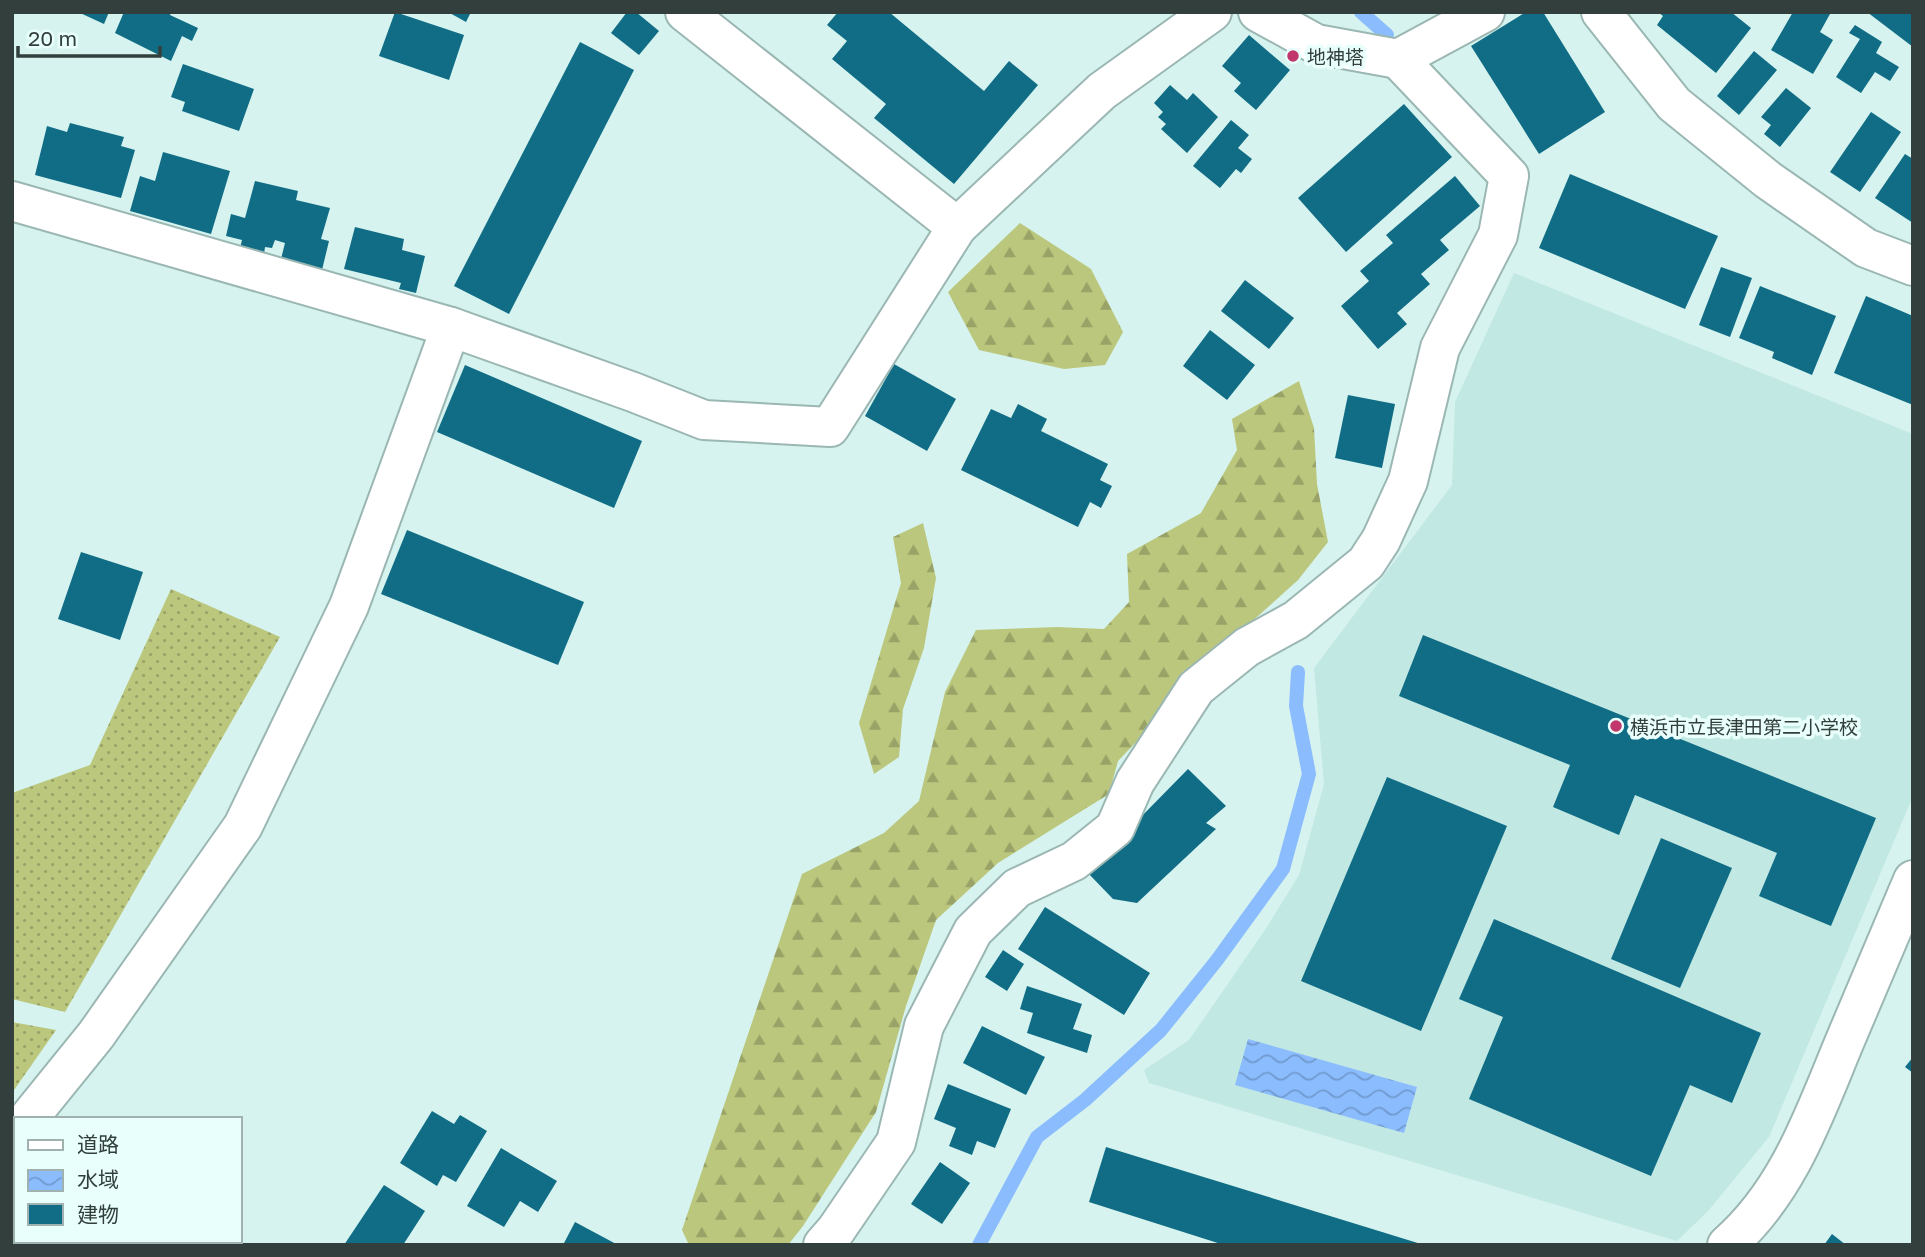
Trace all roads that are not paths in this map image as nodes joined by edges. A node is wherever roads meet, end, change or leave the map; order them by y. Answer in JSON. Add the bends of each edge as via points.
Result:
{"nodes":[{"id":1,"x":685,"y":12,"type":"edge"},
{"id":2,"x":1212,"y":12,"type":"edge"},
{"id":3,"x":1258,"y":12,"type":"edge"},
{"id":4,"x":1485,"y":12,"type":"edge"},
{"id":5,"x":1601,"y":12,"type":"edge"},
{"id":6,"x":1398,"y":59,"type":"junction"},
{"id":7,"x":12,"y":201,"type":"edge"},
{"id":8,"x":957,"y":227,"type":"junction"},
{"id":9,"x":1913,"y":266,"type":"edge"},
{"id":10,"x":451,"y":327,"type":"junction"},
{"id":11,"x":1913,"y":880,"type":"edge"},
{"id":12,"x":30,"y":1117,"type":"edge"},
{"id":13,"x":823,"y":1245,"type":"edge"},
{"id":14,"x":1727,"y":1245,"type":"edge"}],
"edges":[{"from":1,"to":8,"type":"street"},
{"from":2,"to":8,"type":"street","via":[[1102,91]]},
{"from":3,"to":6,"type":"street","via":[[1316,44]]},
{"from":4,"to":6,"type":"street"},
{"from":5,"to":9,"type":"street","via":[[1674,104],[1768,180],[1866,248]]},
{"from":6,"to":13,"type":"street","via":[[1508,176],[1498,235],[1440,348],[1408,481],[1381,540],[1366,563],[1296,620],[1247,647],[1196,688],[1135,782],[1115,828],[1074,862],[1017,888],[973,931],[924,1026],[896,1142]]},
{"from":7,"to":10,"type":"street"},
{"from":8,"to":10,"type":"street","via":[[831,427],[704,420]]},
{"from":10,"to":12,"type":"street","via":[[349,606],[243,826],[96,1035]]},
{"from":11,"to":14,"type":"street","via":[[1799,1151],[1772,1193]]}]}
